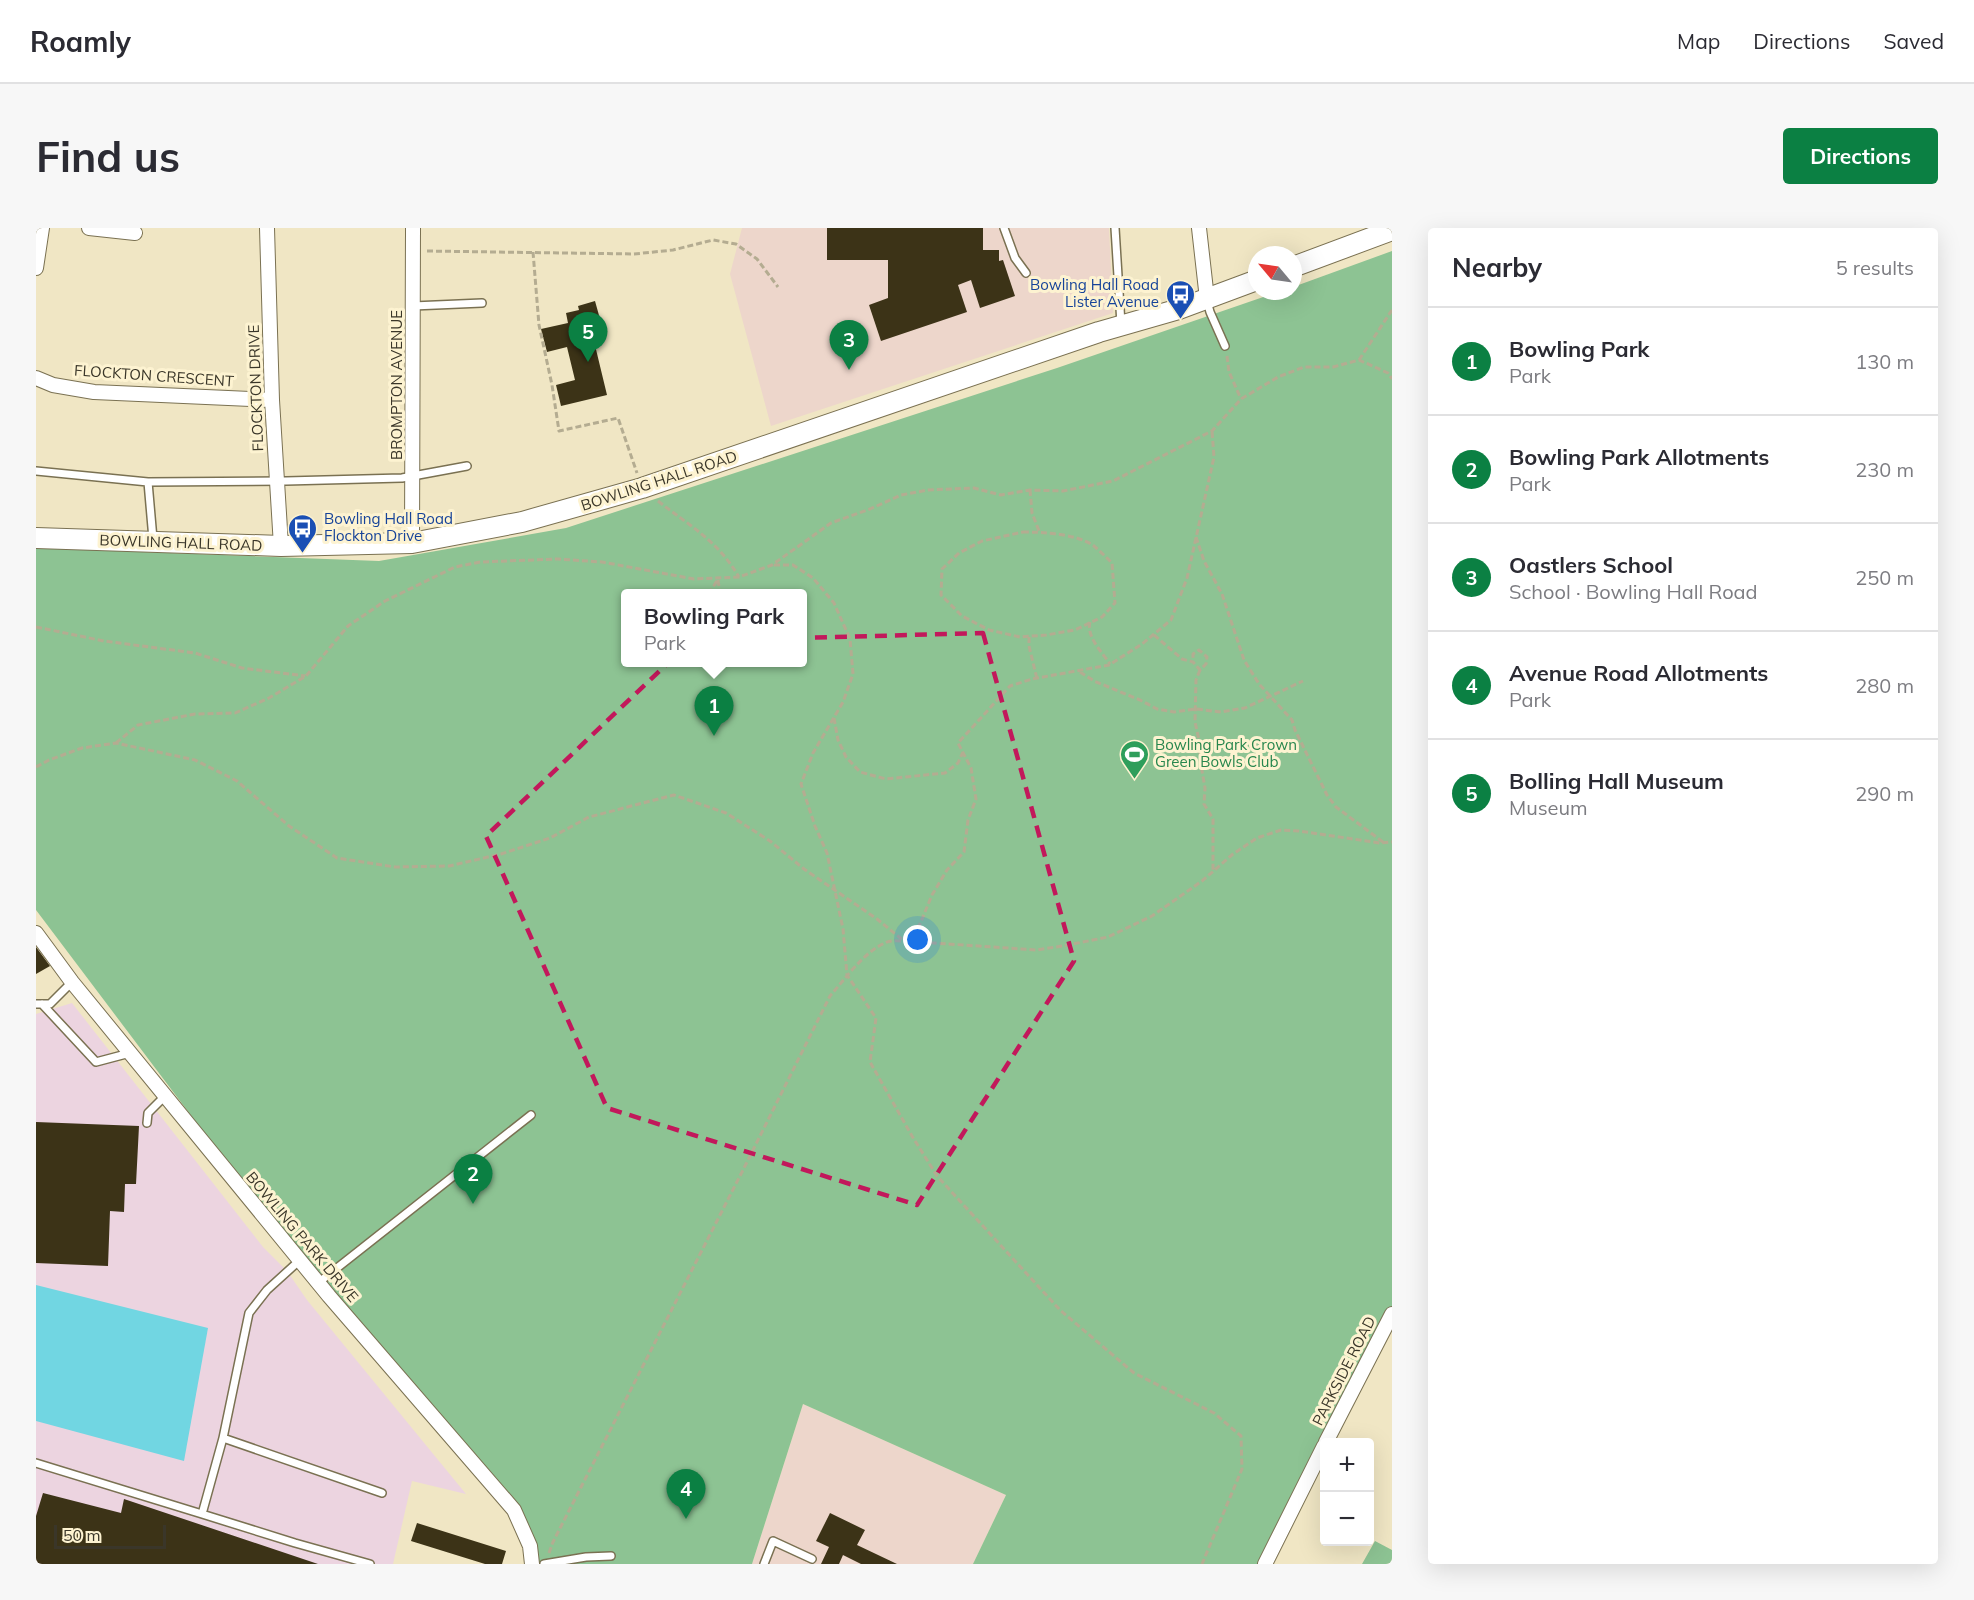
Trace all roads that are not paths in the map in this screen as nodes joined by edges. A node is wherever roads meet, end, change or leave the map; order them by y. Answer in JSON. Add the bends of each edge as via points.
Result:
{"nodes":[{"id":1,"x":42,"y":228,"type":"edge"},
{"id":2,"x":88,"y":228,"type":"edge"},
{"id":3,"x":267,"y":228,"type":"edge"},
{"id":4,"x":413,"y":228,"type":"edge"},
{"id":5,"x":1004,"y":228,"type":"edge"},
{"id":6,"x":1115,"y":228,"type":"edge"},
{"id":7,"x":1199,"y":228,"type":"edge"},
{"id":8,"x":1392,"y":230,"type":"edge"},
{"id":9,"x":135,"y":233,"type":"dead end"},
{"id":10,"x":1302,"y":264,"type":"edge"},
{"id":11,"x":36,"y":268,"type":"edge"},
{"id":12,"x":1026,"y":273,"type":"dead end"},
{"id":13,"x":1248,"y":283,"type":"edge"},
{"id":14,"x":1207,"y":299,"type":"junction"},
{"id":15,"x":482,"y":303,"type":"dead end"},
{"id":16,"x":413,"y":306,"type":"junction"},
{"id":17,"x":1121,"y":325,"type":"junction"},
{"id":18,"x":1225,"y":346,"type":"road end"},
{"id":19,"x":36,"y":378,"type":"edge"},
{"id":20,"x":272,"y":400,"type":"junction"},
{"id":21,"x":467,"y":466,"type":"dead end"},
{"id":22,"x":36,"y":471,"type":"edge"},
{"id":23,"x":413,"y":476,"type":"junction"},
{"id":24,"x":276,"y":481,"type":"junction"},
{"id":25,"x":148,"y":482,"type":"junction"},
{"id":26,"x":36,"y":538,"type":"edge"},
{"id":27,"x":154,"y":542,"type":"junction"},
{"id":28,"x":412,"y":543,"type":"junction"},
{"id":29,"x":281,"y":546,"type":"junction"},
{"id":30,"x":36,"y":933,"type":"edge"},
{"id":31,"x":72,"y":982,"type":"junction"},
{"id":32,"x":39,"y":1004,"type":"edge"},
{"id":33,"x":130,"y":1053,"type":"junction"},
{"id":34,"x":165,"y":1096,"type":"junction"},
{"id":35,"x":531,"y":1115,"type":"dead end"},
{"id":36,"x":147,"y":1123,"type":"dead end"},
{"id":37,"x":300,"y":1260,"type":"junction"},
{"id":38,"x":318,"y":1283,"type":"junction"},
{"id":39,"x":1392,"y":1314,"type":"edge"},
{"id":40,"x":223,"y":1438,"type":"junction"},
{"id":41,"x":1328,"y":1438,"type":"edge"},
{"id":42,"x":1320,"y":1454,"type":"edge"},
{"id":43,"x":36,"y":1463,"type":"edge"},
{"id":44,"x":382,"y":1493,"type":"dead end"},
{"id":45,"x":202,"y":1514,"type":"junction"},
{"id":46,"x":611,"y":1556,"type":"dead end"},
{"id":47,"x":812,"y":1559,"type":"dead end"},
{"id":48,"x":370,"y":1564,"type":"edge"},
{"id":49,"x":532,"y":1564,"type":"edge"},
{"id":50,"x":545,"y":1564,"type":"edge"},
{"id":51,"x":764,"y":1564,"type":"edge"},
{"id":52,"x":1265,"y":1564,"type":"edge"}],
"edges":[{"from":1,"to":11,"type":"street"},
{"from":2,"to":9,"type":"street"},
{"from":3,"to":20,"type":"street","name":"FLOCKTON DRIVE"},
{"from":4,"to":16,"type":"street","name":"BROMPTON AVENUE"},
{"from":5,"to":12,"type":"lane","via":[[1015,258]]},
{"from":6,"to":17,"type":"lane"},
{"from":7,"to":14,"type":"street"},
{"from":8,"to":10,"type":"street"},
{"from":13,"to":14,"type":"street","name":"BOWLING HALL ROAD"},
{"from":14,"to":17,"type":"street","name":"BOWLING HALL ROAD"},
{"from":14,"to":18,"type":"lane"},
{"from":15,"to":16,"type":"lane"},
{"from":16,"to":23,"type":"street","name":"BROMPTON AVENUE"},
{"from":17,"to":28,"type":"street","name":"BOWLING HALL ROAD","via":[[642,488],[522,522]]},
{"from":19,"to":20,"type":"street","name":"FLOCKTON CRESCENT","via":[[94,392]]},
{"from":20,"to":24,"type":"street","name":"FLOCKTON DRIVE"},
{"from":21,"to":23,"type":"lane"},
{"from":22,"to":25,"type":"lane"},
{"from":23,"to":24,"type":"lane"},
{"from":23,"to":28,"type":"street","name":"BROMPTON AVENUE"},
{"from":24,"to":25,"type":"lane"},
{"from":24,"to":29,"type":"street","name":"FLOCKTON DRIVE"},
{"from":25,"to":27,"type":"lane"},
{"from":26,"to":27,"type":"street","name":"BOWLING HALL ROAD"},
{"from":27,"to":29,"type":"street","name":"BOWLING HALL ROAD"},
{"from":28,"to":29,"type":"street","name":"BOWLING HALL ROAD"},
{"from":30,"to":31,"type":"street","name":"BOWLING PARK DRIVE"},
{"from":31,"to":32,"type":"lane","via":[[50,1004]]},
{"from":31,"to":33,"type":"street","name":"BOWLING PARK DRIVE"},
{"from":32,"to":33,"type":"lane","via":[[96,1062]]},
{"from":33,"to":34,"type":"street","name":"BOWLING PARK DRIVE"},
{"from":34,"to":36,"type":"lane","via":[[148,1113]]},
{"from":34,"to":37,"type":"street","name":"BOWLING PARK DRIVE"},
{"from":35,"to":38,"type":"lane"},
{"from":37,"to":38,"type":"street","name":"BOWLING PARK DRIVE"},
{"from":37,"to":40,"type":"lane","via":[[249,1313]]},
{"from":38,"to":49,"type":"street","name":"BOWLING PARK DRIVE","via":[[514,1510],[530,1546]]},
{"from":39,"to":41,"type":"street","name":"PARKSIDE ROAD"},
{"from":40,"to":44,"type":"lane"},
{"from":40,"to":45,"type":"lane"},
{"from":42,"to":52,"type":"street","name":"PARKSIDE ROAD"},
{"from":43,"to":45,"type":"lane"},
{"from":45,"to":48,"type":"lane"},
{"from":46,"to":50,"type":"lane"},
{"from":47,"to":51,"type":"lane","via":[[773,1541]]}]}
